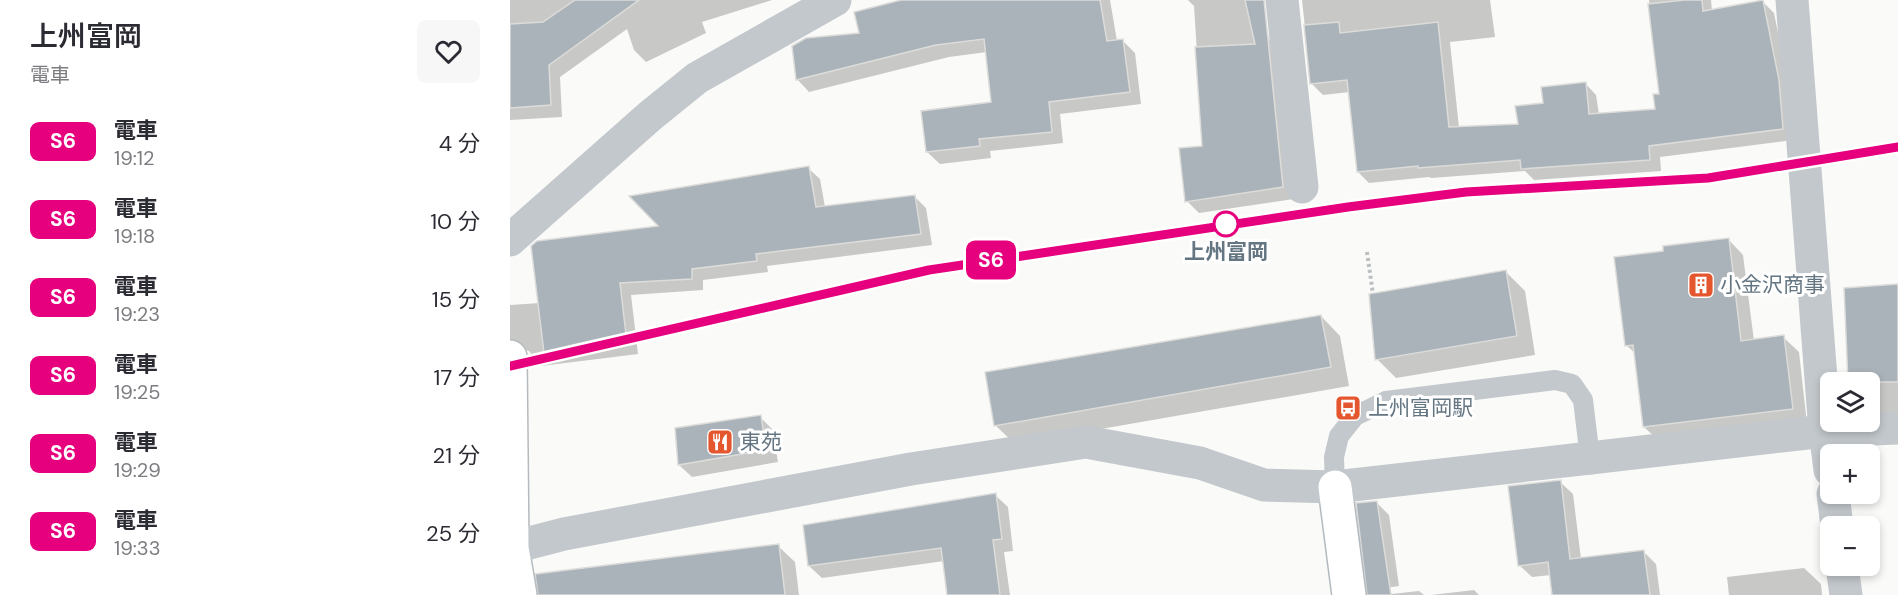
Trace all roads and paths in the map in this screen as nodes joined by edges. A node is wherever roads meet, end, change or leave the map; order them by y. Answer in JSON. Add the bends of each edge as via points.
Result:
{"nodes":[{"id":1,"x":835,"y":0,"type":"edge"},
{"id":2,"x":1282,"y":0,"type":"edge"},
{"id":3,"x":1792,"y":0,"type":"edge"},
{"id":4,"x":1302,"y":187,"type":"dead end"},
{"id":5,"x":510,"y":240,"type":"edge"},
{"id":6,"x":1367,"y":252,"type":"dead end"},
{"id":7,"x":1372,"y":294,"type":"dead end"},
{"id":8,"x":510,"y":357,"type":"edge"},
{"id":9,"x":1820,"y":372,"type":"edge"},
{"id":10,"x":1898,"y":428,"type":"edge"},
{"id":11,"x":1880,"y":429,"type":"edge"},
{"id":12,"x":1820,"y":432,"type":"edge"},
{"id":13,"x":1590,"y":458,"type":"junction"},
{"id":14,"x":1335,"y":487,"type":"junction"},
{"id":15,"x":511,"y":548,"type":"edge"},
{"id":16,"x":1843,"y":576,"type":"edge"},
{"id":17,"x":520,"y":595,"type":"edge"},
{"id":18,"x":1349,"y":595,"type":"edge"},
{"id":19,"x":1846,"y":595,"type":"edge"}],
"edges":[{"from":1,"to":5,"type":"street","via":[[697,78]]},
{"from":2,"to":4,"type":"street"},
{"from":3,"to":9,"type":"street"},
{"from":6,"to":7,"type":"path"},
{"from":8,"to":15,"type":"main road"},
{"from":10,"to":11,"type":"street"},
{"from":12,"to":13,"type":"street"},
{"from":13,"to":14,"type":"street"},
{"from":13,"to":14,"type":"lane","via":[[1583,400],[1572,384],[1555,380],[1386,401],[1355,416],[1339,436],[1334,457]]},
{"from":14,"to":15,"type":"street","via":[[1264,485],[1200,463],[1086,442],[910,469],[564,534]]},
{"from":14,"to":18,"type":"main road"},
{"from":15,"to":17,"type":"main road"},
{"from":16,"to":19,"type":"street"}]}
